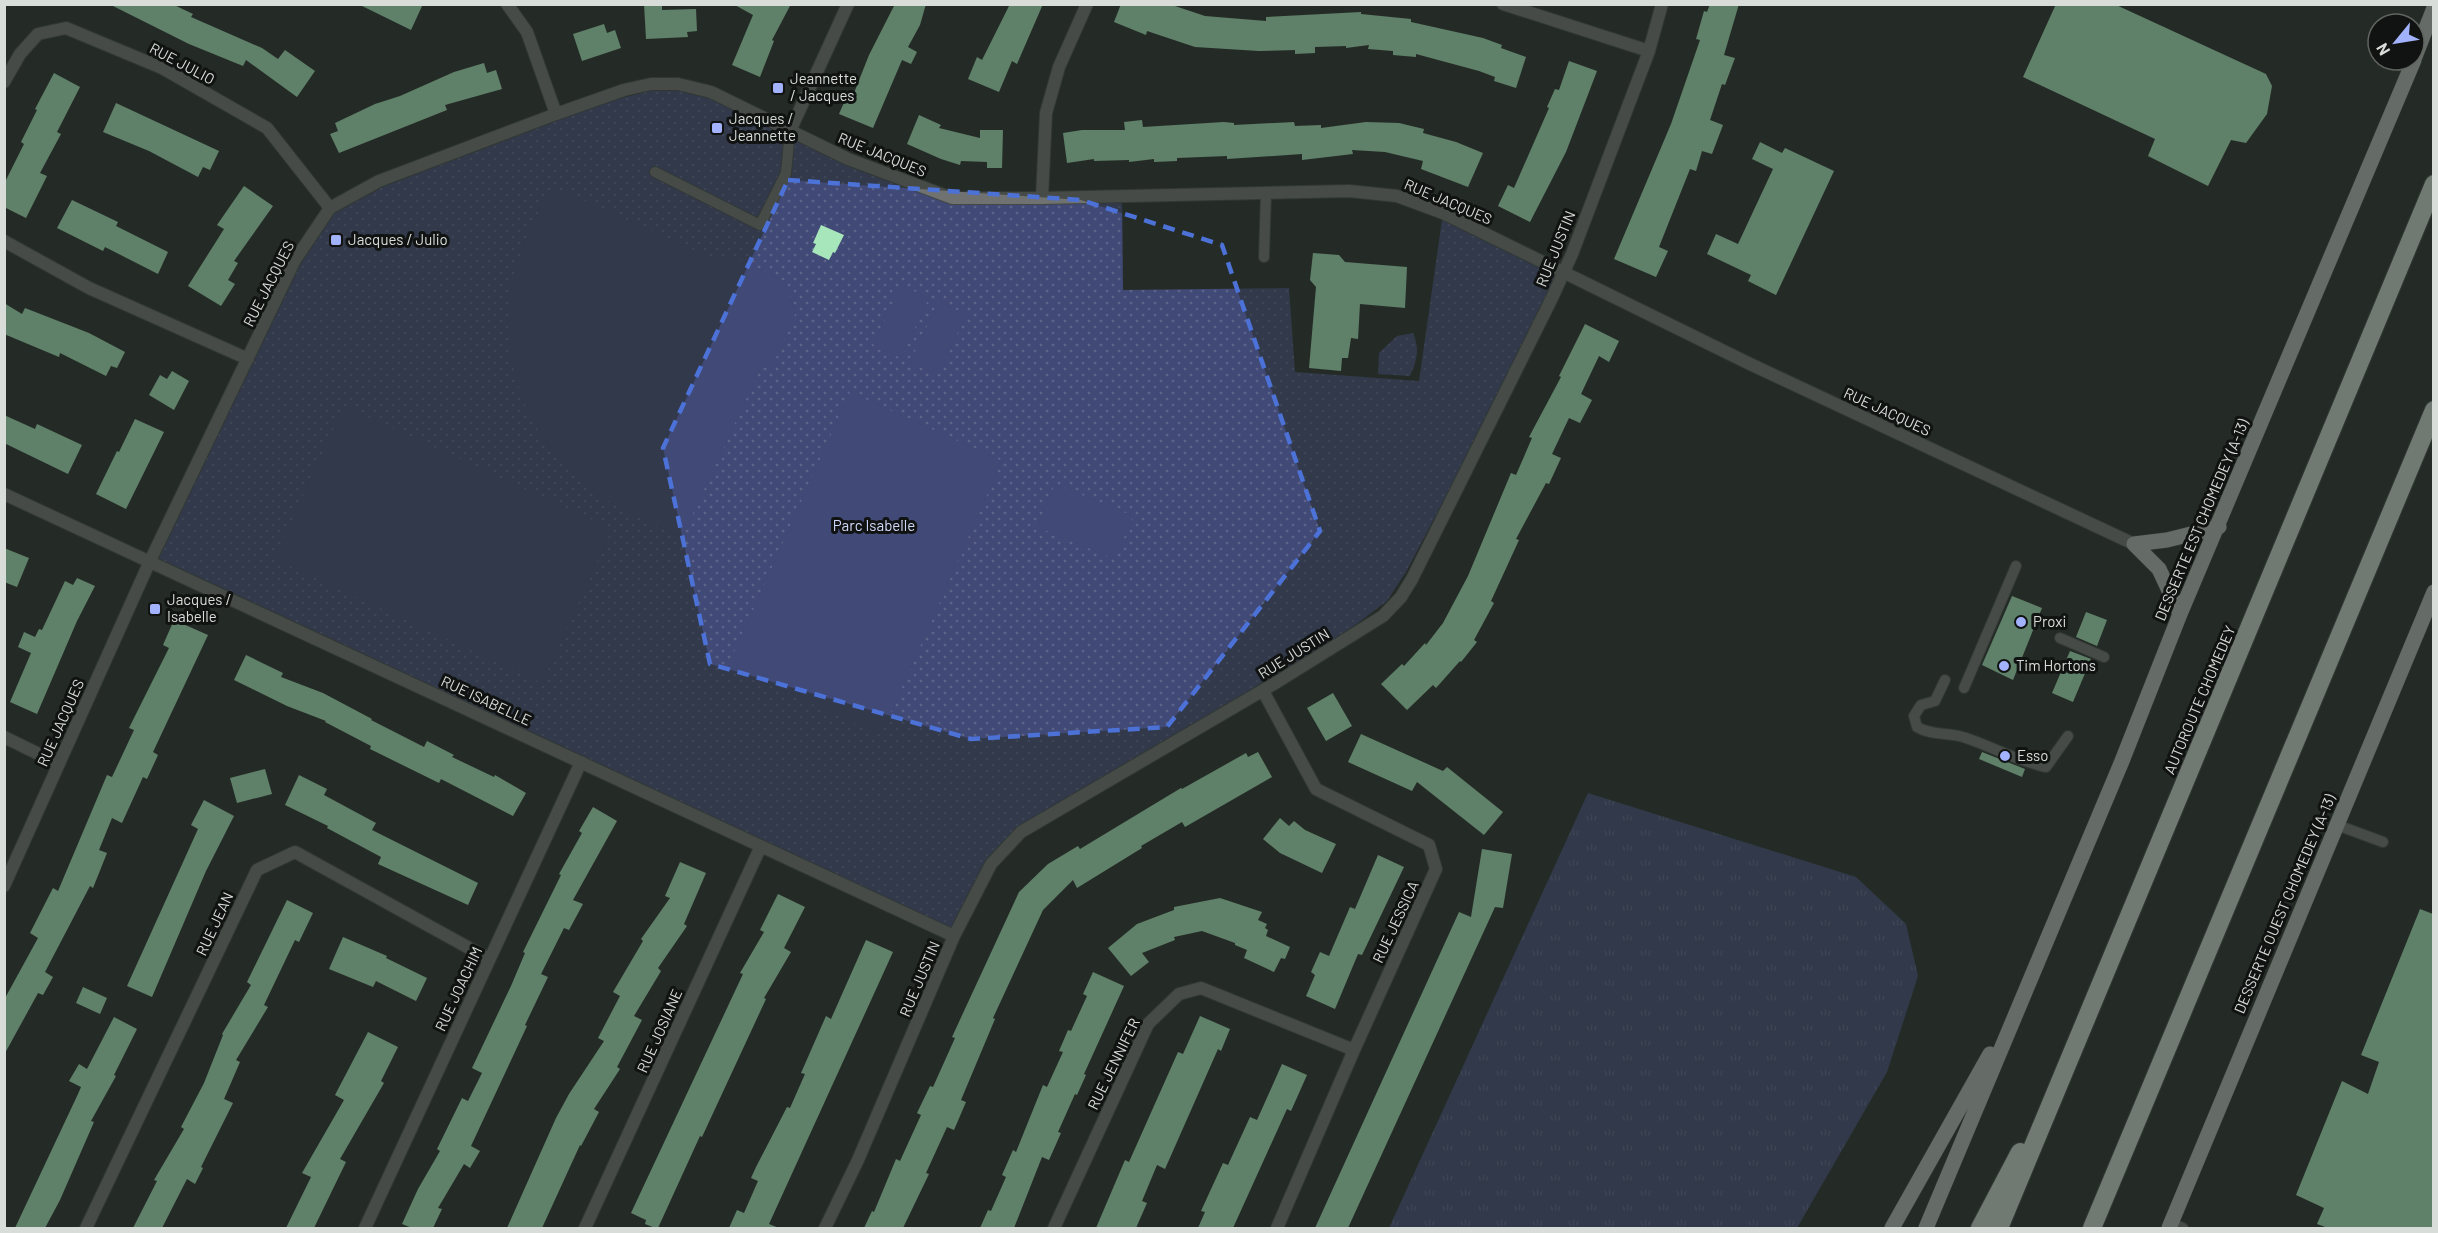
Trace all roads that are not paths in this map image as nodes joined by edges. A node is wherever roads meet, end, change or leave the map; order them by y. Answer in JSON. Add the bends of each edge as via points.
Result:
{"nodes":[{"id":1,"x":507,"y":4,"type":"edge"},
{"id":2,"x":848,"y":4,"type":"edge"},
{"id":3,"x":1087,"y":4,"type":"edge"},
{"id":4,"x":1503,"y":4,"type":"edge"},
{"id":5,"x":1662,"y":4,"type":"edge"},
{"id":6,"x":2433,"y":8,"type":"edge"},
{"id":7,"x":2426,"y":27,"type":"edge"},
{"id":8,"x":1648,"y":51,"type":"junction"},
{"id":9,"x":2409,"y":72,"type":"edge"},
{"id":10,"x":4,"y":82,"type":"edge"},
{"id":11,"x":556,"y":114,"type":"junction"},
{"id":12,"x":790,"y":131,"type":"junction"},
{"id":13,"x":2433,"y":170,"type":"edge"},
{"id":14,"x":655,"y":172,"type":"dead end"},
{"id":15,"x":2433,"y":184,"type":"edge"},
{"id":16,"x":1266,"y":193,"type":"junction"},
{"id":17,"x":1042,"y":198,"type":"junction"},
{"id":18,"x":330,"y":208,"type":"junction"},
{"id":19,"x":4,"y":241,"type":"edge"},
{"id":20,"x":2406,"y":250,"type":"junction"},
{"id":21,"x":1264,"y":257,"type":"dead end"},
{"id":22,"x":1564,"y":272,"type":"junction"},
{"id":23,"x":248,"y":360,"type":"junction"},
{"id":24,"x":2433,"y":410,"type":"edge"},
{"id":25,"x":4,"y":494,"type":"edge"},
{"id":26,"x":2219,"y":527,"type":"junction"},
{"id":27,"x":2134,"y":544,"type":"junction"},
{"id":28,"x":150,"y":561,"type":"junction"},
{"id":29,"x":2016,"y":566,"type":"dead end"},
{"id":30,"x":2433,"y":592,"type":"edge"},
{"id":31,"x":2180,"y":614,"type":"junction"},
{"id":32,"x":2060,"y":638,"type":"dead end"},
{"id":33,"x":2104,"y":657,"type":"dead end"},
{"id":34,"x":1946,"y":680,"type":"dead end"},
{"id":35,"x":1964,"y":688,"type":"dead end"},
{"id":36,"x":1263,"y":691,"type":"junction"},
{"id":37,"x":2068,"y":736,"type":"dead end"},
{"id":38,"x":4,"y":737,"type":"edge"},
{"id":39,"x":581,"y":762,"type":"junction"},
{"id":40,"x":59,"y":764,"type":"junction"},
{"id":41,"x":2337,"y":825,"type":"junction"},
{"id":42,"x":2383,"y":842,"type":"dead end"},
{"id":43,"x":760,"y":846,"type":"junction"},
{"id":44,"x":4,"y":886,"type":"edge"},
{"id":45,"x":954,"y":936,"type":"junction"},
{"id":46,"x":489,"y":959,"type":"junction"},
{"id":47,"x":2024,"y":994,"type":"junction"},
{"id":48,"x":2076,"y":1044,"type":"junction"},
{"id":49,"x":1354,"y":1050,"type":"junction"},
{"id":50,"x":2174,"y":1227,"type":"edge"},
{"id":51,"x":86,"y":1228,"type":"edge"},
{"id":52,"x":365,"y":1228,"type":"edge"},
{"id":53,"x":585,"y":1228,"type":"edge"},
{"id":54,"x":825,"y":1228,"type":"edge"},
{"id":55,"x":1054,"y":1228,"type":"edge"},
{"id":56,"x":1277,"y":1228,"type":"edge"},
{"id":57,"x":1892,"y":1228,"type":"edge"},
{"id":58,"x":1926,"y":1228,"type":"edge"},
{"id":59,"x":1980,"y":1228,"type":"edge"},
{"id":60,"x":1999,"y":1228,"type":"edge"},
{"id":61,"x":2092,"y":1228,"type":"edge"}],
"edges":[{"from":1,"to":11,"type":"street","via":[[527,32]]},
{"from":2,"to":12,"type":"street"},
{"from":3,"to":17,"type":"street","via":[[1059,67],[1046,113]]},
{"from":4,"to":8,"type":"street"},
{"from":5,"to":8,"type":"street","name":"RUE JUSTIN"},
{"from":6,"to":7,"type":"main road","name":"DESSERTE EST CHOMEDEY (A-13)"},
{"from":8,"to":22,"type":"street","name":"RUE JUSTIN"},
{"from":9,"to":26,"type":"main road","name":"DESSERTE EST CHOMEDEY (A-13)"},
{"from":10,"to":18,"type":"street","name":"RUE JULIO","via":[[20,54],[38,34],[66,28],[162,68],[267,128]]},
{"from":11,"to":12,"type":"street","name":"RUE JACQUES","via":[[624,90],[678,84],[711,92]]},
{"from":11,"to":18,"type":"street","name":"RUE JACQUES","via":[[379,181]]},
{"from":12,"to":14,"type":"lane","via":[[786,173],[760,225]]},
{"from":12,"to":17,"type":"street","name":"RUE JACQUES","via":[[848,159],[952,198]]},
{"from":13,"to":20,"type":"highway"},
{"from":15,"to":20,"type":"highway","name":"AUTOROUTE CHOMEDEY"},
{"from":16,"to":17,"type":"street","name":"RUE JACQUES"},
{"from":16,"to":21,"type":"lane"},
{"from":16,"to":22,"type":"street","name":"RUE JACQUES","via":[[1349,191],[1397,196],[1443,213]]},
{"from":18,"to":23,"type":"street","name":"RUE JACQUES","via":[[295,260]]},
{"from":19,"to":23,"type":"street","via":[[89,288]]},
{"from":20,"to":48,"type":"highway","name":"AUTOROUTE CHOMEDEY"},
{"from":22,"to":27,"type":"street","name":"RUE JACQUES"},
{"from":22,"to":36,"type":"street","name":"RUE JUSTIN","via":[[1401,597],[1383,616]]},
{"from":23,"to":28,"type":"street","name":"RUE JACQUES"},
{"from":24,"to":61,"type":"highway"},
{"from":25,"to":28,"type":"street","name":"RUE ISABELLE"},
{"from":26,"to":27,"type":"main road"},
{"from":26,"to":31,"type":"main road","name":"DESSERTE EST CHOMEDEY (A-13)"},
{"from":27,"to":31,"type":"main road","via":[[2159,569]]},
{"from":28,"to":39,"type":"street","name":"RUE ISABELLE"},
{"from":28,"to":40,"type":"street","name":"RUE JACQUES"},
{"from":29,"to":35,"type":"lane"},
{"from":30,"to":41,"type":"main road","name":"DESSERTE OUEST CHOMEDEY (A-13)"},
{"from":31,"to":47,"type":"main road","name":"DESSERTE EST CHOMEDEY (A-13)"},
{"from":32,"to":33,"type":"lane"},
{"from":34,"to":37,"type":"lane","via":[[1935,701],[1921,705],[1914,716],[1917,727],[1926,732],[1964,737],[2046,767]]},
{"from":36,"to":45,"type":"street","name":"RUE JUSTIN","via":[[1021,832],[991,864]]},
{"from":36,"to":49,"type":"street","name":"RUE JESSICA","via":[[1316,789],[1429,845],[1436,869]]},
{"from":38,"to":40,"type":"street"},
{"from":39,"to":43,"type":"street","name":"RUE ISABELLE"},
{"from":39,"to":46,"type":"street","name":"RUE JOACHIM"},
{"from":40,"to":44,"type":"street","name":"RUE JACQUES"},
{"from":41,"to":42,"type":"lane"},
{"from":41,"to":50,"type":"main road","name":"DESSERTE OUEST CHOMEDEY (A-13)"},
{"from":43,"to":45,"type":"street","name":"RUE ISABELLE"},
{"from":43,"to":53,"type":"street","name":"RUE JOSIANE"},
{"from":45,"to":54,"type":"street","name":"RUE JUSTIN"},
{"from":46,"to":51,"type":"street","name":"RUE JEAN","via":[[295,852],[257,870]]},
{"from":46,"to":52,"type":"street","name":"RUE JOACHIM"},
{"from":47,"to":57,"type":"main road"},
{"from":47,"to":58,"type":"main road"},
{"from":48,"to":59,"type":"highway"},
{"from":48,"to":60,"type":"highway","name":"AUTOROUTE CHOMEDEY"},
{"from":49,"to":55,"type":"street","name":"RUE JENNIFER","via":[[1201,988],[1179,994],[1148,1024]]},
{"from":49,"to":56,"type":"street","name":"RUE JESSICA"}]}
